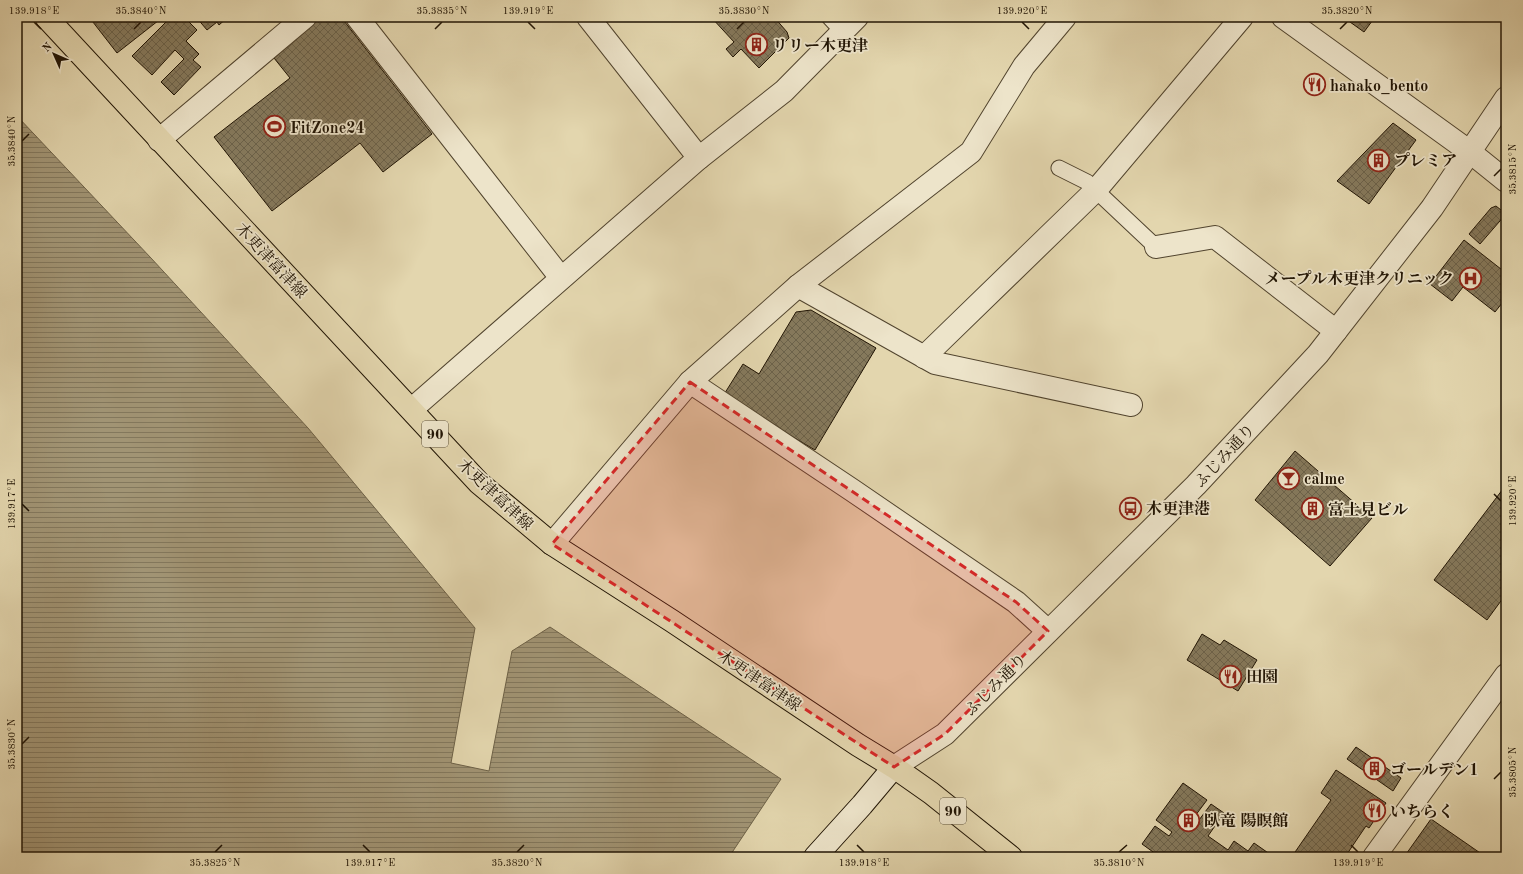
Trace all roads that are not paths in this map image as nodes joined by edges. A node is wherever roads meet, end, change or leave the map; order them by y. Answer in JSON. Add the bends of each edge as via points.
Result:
{"nodes":[{"id":1,"x":46,"y":17,"type":"edge"},
{"id":2,"x":305,"y":17,"type":"edge"},
{"id":3,"x":357,"y":17,"type":"edge"},
{"id":4,"x":588,"y":17,"type":"edge"},
{"id":5,"x":1065,"y":17,"type":"edge"},
{"id":6,"x":1242,"y":17,"type":"edge"},
{"id":7,"x":1283,"y":17,"type":"edge"},
{"id":8,"x":843,"y":22,"type":"edge"},
{"id":9,"x":1506,"y":98,"type":"edge"},
{"id":10,"x":159,"y":140,"type":"junction"},
{"id":11,"x":1470,"y":152,"type":"junction"},
{"id":12,"x":699,"y":158,"type":"junction"},
{"id":13,"x":1059,"y":168,"type":"dead end"},
{"id":14,"x":1506,"y":181,"type":"edge"},
{"id":15,"x":1096,"y":190,"type":"junction"},
{"id":16,"x":1156,"y":247,"type":"joint"},
{"id":17,"x":561,"y":278,"type":"junction"},
{"id":18,"x":798,"y":286,"type":"junction"},
{"id":19,"x":1336,"y":331,"type":"junction"},
{"id":20,"x":924,"y":357,"type":"junction"},
{"id":21,"x":690,"y":382,"type":"junction"},
{"id":22,"x":1131,"y":405,"type":"dead end"},
{"id":23,"x":412,"y":409,"type":"junction"},
{"id":24,"x":552,"y":544,"type":"junction"},
{"id":25,"x":1048,"y":630,"type":"junction"},
{"id":26,"x":1506,"y":675,"type":"edge"},
{"id":27,"x":894,"y":767,"type":"junction"},
{"id":28,"x":815,"y":857,"type":"edge"},
{"id":29,"x":1011,"y":857,"type":"edge"},
{"id":30,"x":1374,"y":857,"type":"edge"}],
"edges":[{"from":1,"to":10,"type":"main road","name":"木更津富津線","number":"90"},
{"from":2,"to":10,"type":"street"},
{"from":3,"to":17,"type":"street"},
{"from":4,"to":12,"type":"street"},
{"from":5,"to":18,"type":"street","via":[[1024,66],[970,152]]},
{"from":6,"to":15,"type":"street"},
{"from":7,"to":11,"type":"street"},
{"from":8,"to":12,"type":"street","via":[[784,91]]},
{"from":9,"to":11,"type":"street","name":"ふじみ通り"},
{"from":10,"to":23,"type":"main road","name":"木更津富津線","number":"90"},
{"from":11,"to":14,"type":"street"},
{"from":11,"to":19,"type":"street","name":"ふじみ通り","via":[[1432,208]]},
{"from":12,"to":17,"type":"street"},
{"from":13,"to":15,"type":"lane","via":[[1087,182]]},
{"from":15,"to":16,"type":"lane"},
{"from":15,"to":20,"type":"street"},
{"from":16,"to":19,"type":"street","via":[[1215,237]]},
{"from":17,"to":23,"type":"street"},
{"from":18,"to":20,"type":"street"},
{"from":18,"to":21,"type":"street"},
{"from":19,"to":25,"type":"street","name":"ふじみ通り","via":[[1318,354],[1196,485]]},
{"from":20,"to":22,"type":"street","via":[[935,363]]},
{"from":21,"to":24,"type":"street"},
{"from":21,"to":25,"type":"street","via":[[1016,602]]},
{"from":23,"to":24,"type":"main road","name":"木更津富津線","number":"90","via":[[479,483]]},
{"from":24,"to":27,"type":"main road","name":"木更津富津線","number":"90"},
{"from":25,"to":27,"type":"street","name":"ふじみ通り","via":[[945,734]]},
{"from":26,"to":30,"type":"street"},
{"from":27,"to":28,"type":"street","name":"ふじみ通り"},
{"from":27,"to":29,"type":"main road","name":"木更津富津線","number":"90"}]}
